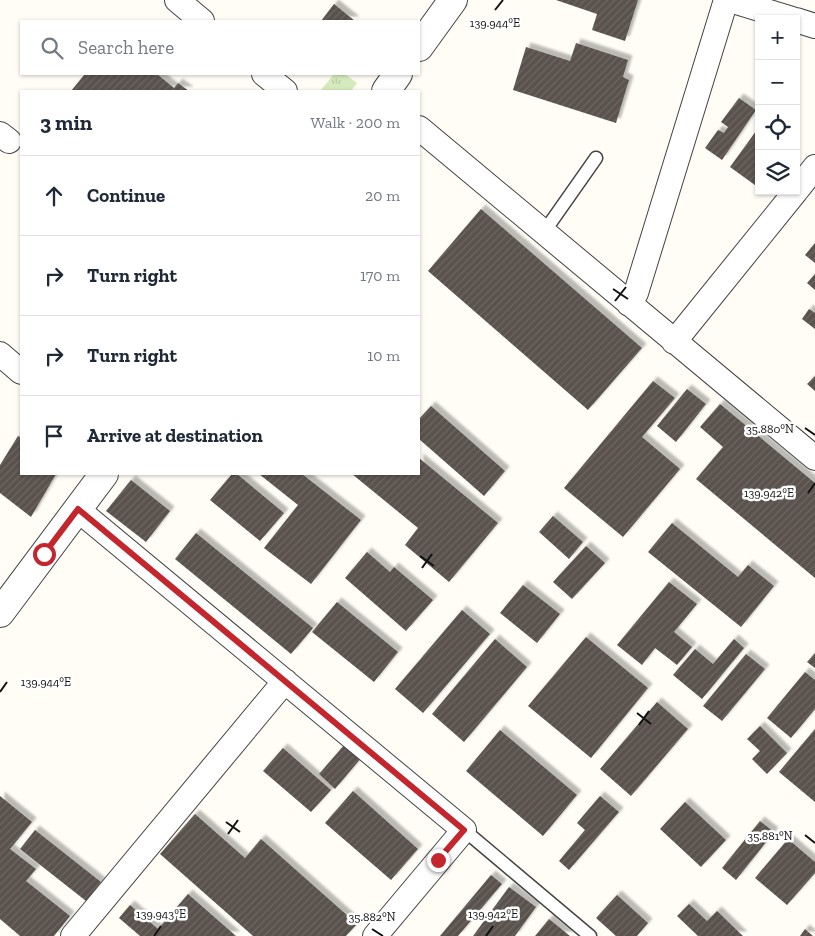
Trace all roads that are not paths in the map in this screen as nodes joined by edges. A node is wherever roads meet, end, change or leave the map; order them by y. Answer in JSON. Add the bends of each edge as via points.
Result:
{"nodes":[{"id":1,"x":177,"y":0,"type":"edge"},
{"id":2,"x":454,"y":0,"type":"edge"},
{"id":3,"x":726,"y":0,"type":"edge"},
{"id":4,"x":730,"y":0,"type":"edge"},
{"id":5,"x":779,"y":15,"type":"edge"},
{"id":6,"x":201,"y":20,"type":"edge"},
{"id":7,"x":800,"y":21,"type":"edge"},
{"id":8,"x":815,"y":26,"type":"edge"},
{"id":9,"x":420,"y":45,"type":"edge"},
{"id":10,"x":265,"y":75,"type":"edge"},
{"id":11,"x":397,"y":75,"type":"edge"},
{"id":12,"x":284,"y":90,"type":"edge"},
{"id":13,"x":387,"y":90,"type":"edge"},
{"id":14,"x":420,"y":129,"type":"edge"},
{"id":15,"x":596,"y":158,"type":"dead end"},
{"id":16,"x":815,"y":167,"type":"edge"},
{"id":17,"x":800,"y":186,"type":"edge"},
{"id":18,"x":793,"y":195,"type":"edge"},
{"id":19,"x":544,"y":232,"type":"junction"},
{"id":20,"x":629,"y":304,"type":"junction"},
{"id":21,"x":674,"y":342,"type":"junction"},
{"id":22,"x":0,"y":354,"type":"edge"},
{"id":23,"x":20,"y":371,"type":"edge"},
{"id":24,"x":815,"y":458,"type":"edge"},
{"id":25,"x":103,"y":475,"type":"edge"},
{"id":26,"x":78,"y":509,"type":"junction"},
{"id":27,"x":0,"y":613,"type":"edge"},
{"id":28,"x":285,"y":681,"type":"junction"},
{"id":29,"x":464,"y":830,"type":"junction"},
{"id":30,"x":73,"y":936,"type":"edge"},
{"id":31,"x":375,"y":936,"type":"edge"},
{"id":32,"x":590,"y":936,"type":"edge"}],
"edges":[{"from":1,"to":6,"type":"street"},
{"from":2,"to":9,"type":"street"},
{"from":3,"to":20,"type":"street","via":[[636,293]]},
{"from":4,"to":5,"type":"street"},
{"from":7,"to":8,"type":"street"},
{"from":10,"to":12,"type":"street"},
{"from":11,"to":13,"type":"street"},
{"from":14,"to":19,"type":"street"},
{"from":15,"to":19,"type":"lane"},
{"from":16,"to":17,"type":"street"},
{"from":18,"to":21,"type":"street"},
{"from":19,"to":20,"type":"street"},
{"from":20,"to":21,"type":"street"},
{"from":21,"to":24,"type":"street"},
{"from":22,"to":23,"type":"street"},
{"from":25,"to":26,"type":"street"},
{"from":26,"to":27,"type":"street"},
{"from":26,"to":28,"type":"street"},
{"from":28,"to":29,"type":"street"},
{"from":28,"to":30,"type":"street"},
{"from":29,"to":31,"type":"street"},
{"from":29,"to":32,"type":"lane"}]}
